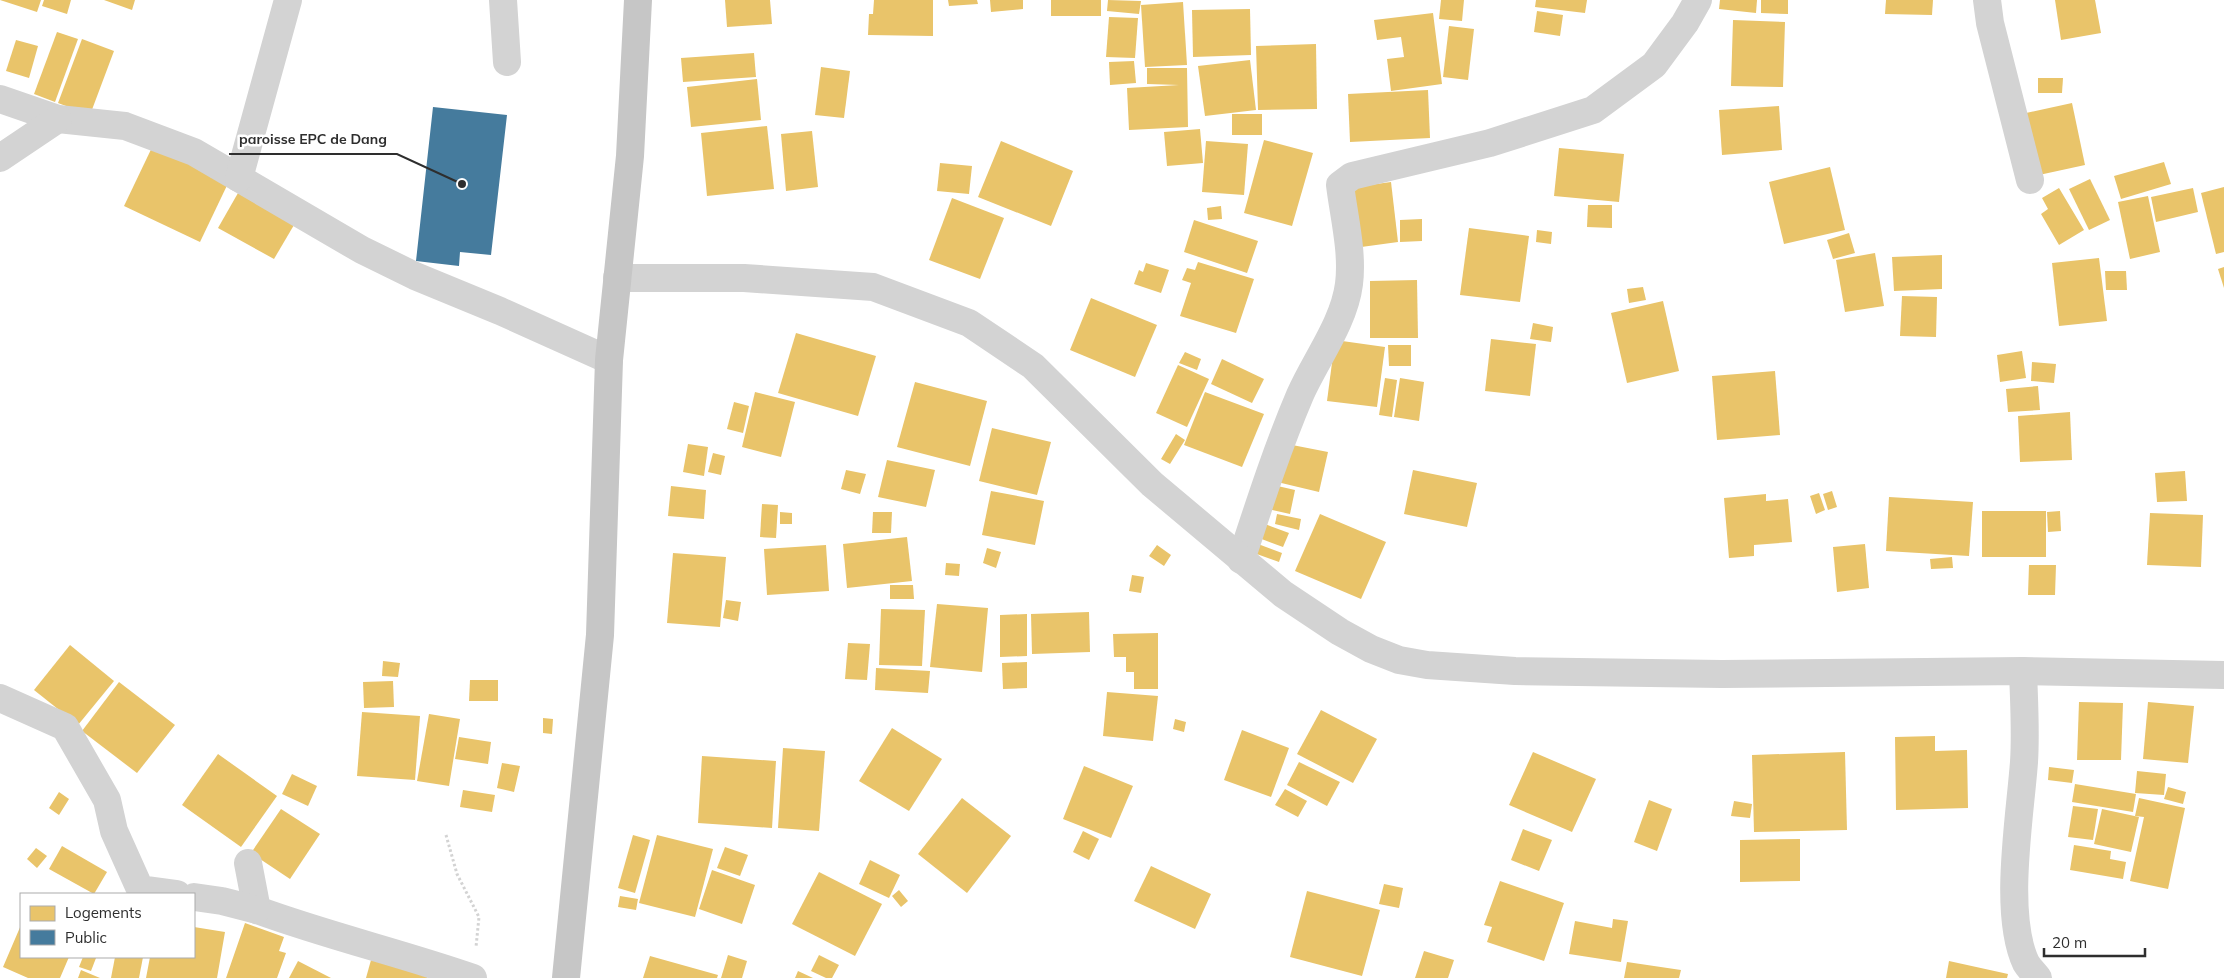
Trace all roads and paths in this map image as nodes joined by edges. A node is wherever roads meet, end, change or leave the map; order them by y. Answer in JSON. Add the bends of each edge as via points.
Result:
{"nodes":[{"id":1,"x":503,"y":0,"type":"edge"},
{"id":2,"x":638,"y":0,"type":"edge"},
{"id":3,"x":1698,"y":0,"type":"edge"},
{"id":4,"x":1987,"y":0,"type":"edge"},
{"id":5,"x":286,"y":1,"type":"edge"},
{"id":6,"x":507,"y":62,"type":"dead end"},
{"id":7,"x":0,"y":100,"type":"edge"},
{"id":8,"x":58,"y":119,"type":"junction"},
{"id":9,"x":0,"y":158,"type":"edge"},
{"id":10,"x":239,"y":178,"type":"junction"},
{"id":11,"x":2030,"y":180,"type":"dead end"},
{"id":12,"x":617,"y":278,"type":"junction"},
{"id":13,"x":609,"y":360,"type":"junction"},
{"id":14,"x":1241,"y":560,"type":"junction"},
{"id":15,"x":2023,"y":671,"type":"junction"},
{"id":16,"x":2224,"y":675,"type":"edge"},
{"id":17,"x":0,"y":698,"type":"edge"},
{"id":18,"x":446,"y":836,"type":"dead end"},
{"id":19,"x":248,"y":863,"type":"dead end"},
{"id":20,"x":170,"y":893,"type":"edge"},
{"id":21,"x":195,"y":897,"type":"edge"},
{"id":22,"x":256,"y":910,"type":"junction"},
{"id":23,"x":474,"y":965,"type":"edge"},
{"id":24,"x":566,"y":978,"type":"edge"},
{"id":25,"x":2038,"y":978,"type":"edge"}],
"edges":[{"from":1,"to":6,"type":"street"},
{"from":2,"to":12,"type":"main road","via":[[630,156]]},
{"from":3,"to":14,"type":"street","via":[[1654,65],[1593,110],[1490,143],[1352,176],[1340,185],[1349,262],[1344,306],[1282,440]]},
{"from":4,"to":11,"type":"street"},
{"from":5,"to":10,"type":"street"},
{"from":7,"to":8,"type":"street"},
{"from":8,"to":9,"type":"street"},
{"from":8,"to":10,"type":"street","via":[[125,126],[194,152]]},
{"from":10,"to":13,"type":"street","via":[[362,250]]},
{"from":12,"to":13,"type":"main road"},
{"from":12,"to":14,"type":"street","via":[[744,278],[873,287],[969,323],[1033,366],[1152,484]]},
{"from":13,"to":24,"type":"main road","via":[[600,635]]},
{"from":14,"to":15,"type":"street","via":[[1283,594],[1340,632],[1399,660],[1427,665],[1515,671],[1722,674]]},
{"from":15,"to":16,"type":"street"},
{"from":15,"to":25,"type":"street","via":[[2024,761],[2016,838],[2015,906],[2017,934],[2027,964]]},
{"from":17,"to":20,"type":"street","via":[[65,726],[107,800],[114,831],[140,889]]},
{"from":18,"to":23,"type":"path","via":[[457,874],[479,917]]},
{"from":19,"to":22,"type":"street"},
{"from":21,"to":22,"type":"street"},
{"from":22,"to":23,"type":"street","via":[[314,931]]}]}
